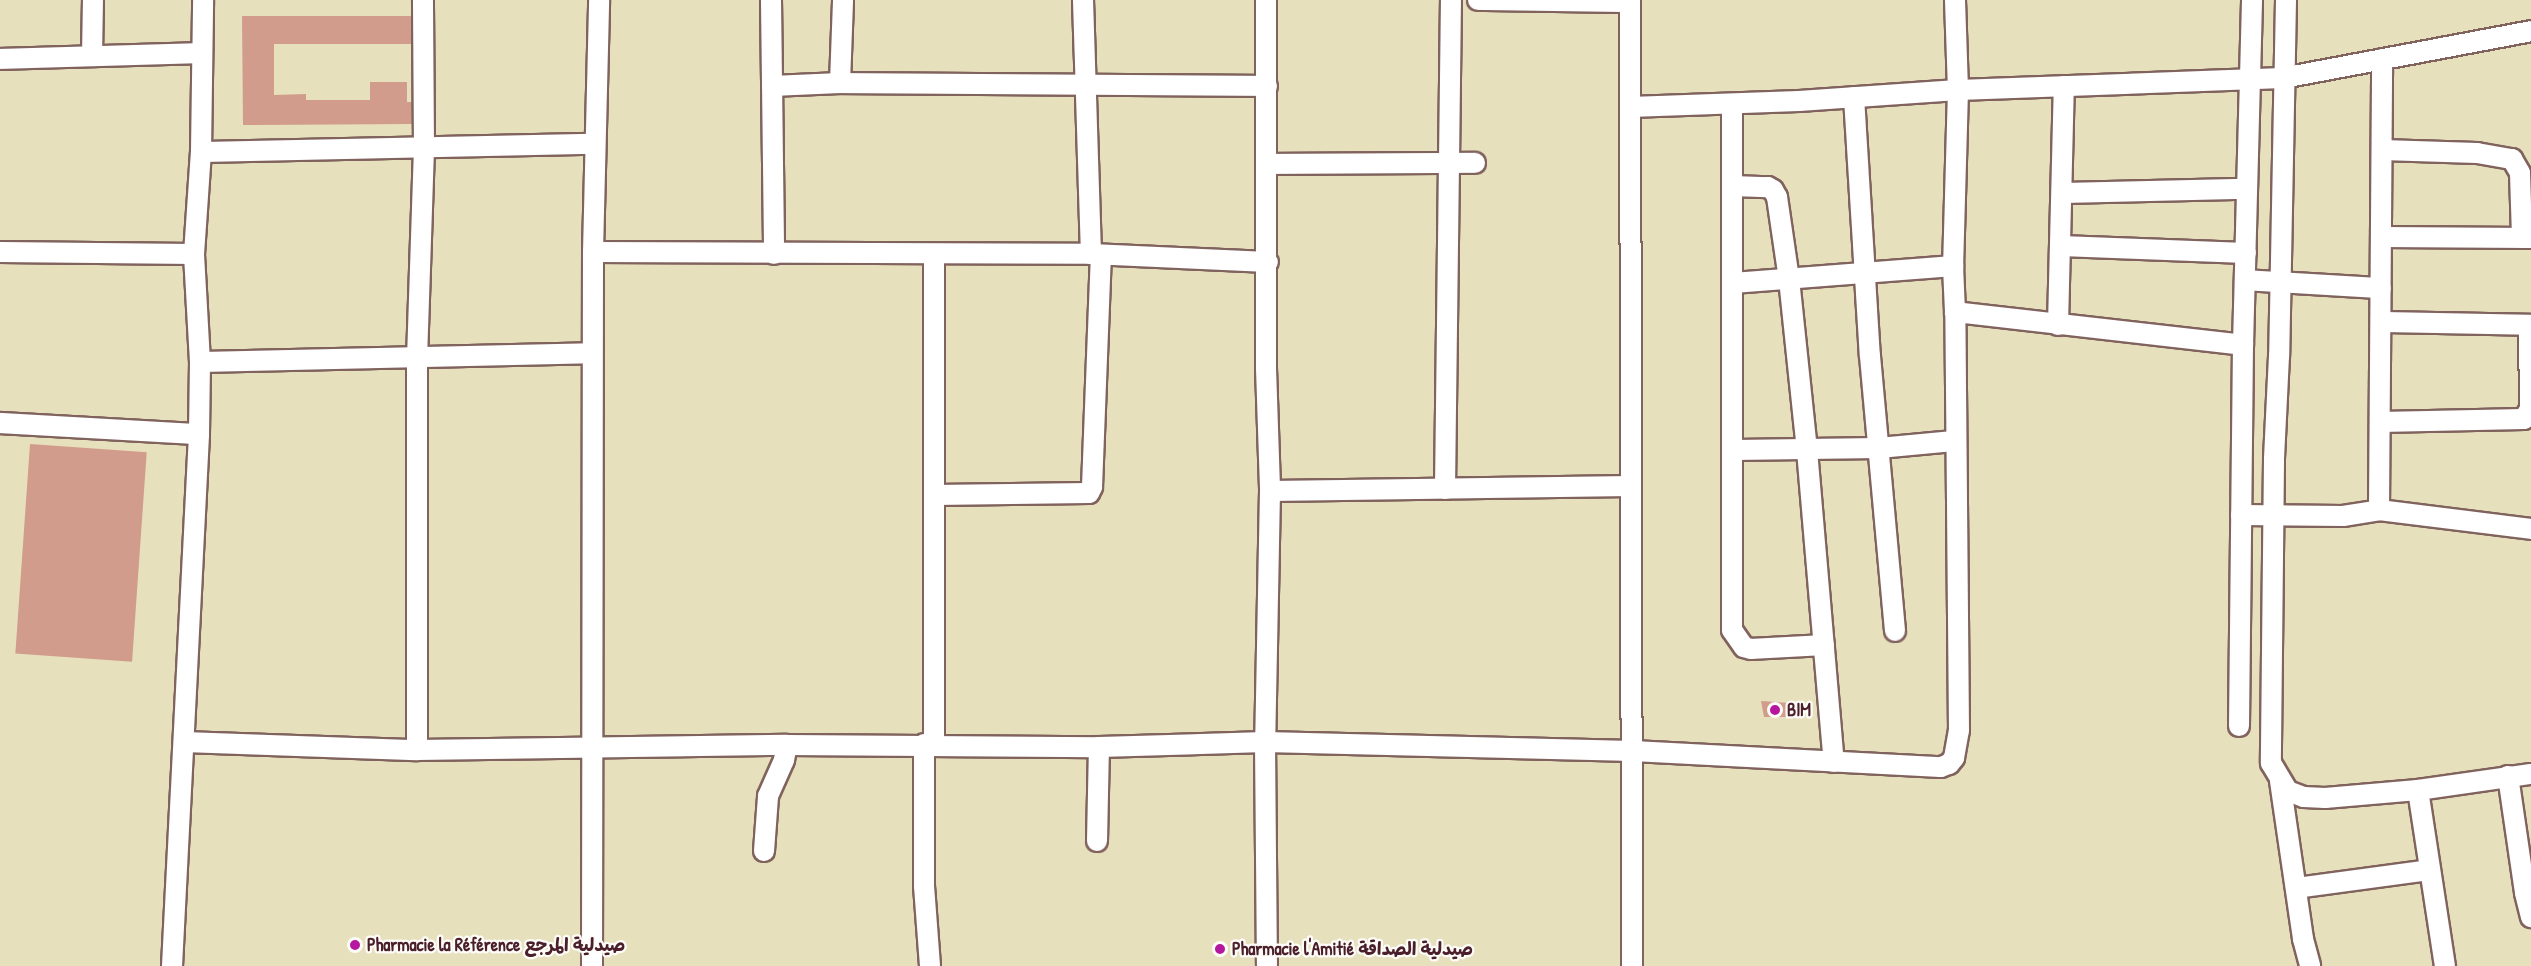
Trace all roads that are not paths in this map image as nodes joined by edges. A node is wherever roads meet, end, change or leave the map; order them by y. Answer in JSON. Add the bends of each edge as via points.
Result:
{"nodes":[{"id":1,"x":93,"y":0,"type":"edge"},
{"id":2,"x":203,"y":0,"type":"edge"},
{"id":3,"x":423,"y":0,"type":"edge"},
{"id":4,"x":598,"y":0,"type":"edge"},
{"id":5,"x":771,"y":0,"type":"edge"},
{"id":6,"x":843,"y":0,"type":"edge"},
{"id":7,"x":1083,"y":0,"type":"edge"},
{"id":8,"x":1266,"y":0,"type":"edge"},
{"id":9,"x":1451,"y":0,"type":"edge"},
{"id":10,"x":1478,"y":0,"type":"edge"},
{"id":11,"x":1955,"y":0,"type":"edge"},
{"id":12,"x":2252,"y":0,"type":"edge"},
{"id":13,"x":2286,"y":0,"type":"edge"},
{"id":14,"x":1630,"y":1,"type":"edge"},
{"id":15,"x":2531,"y":31,"type":"edge"},
{"id":16,"x":202,"y":53,"type":"junction"},
{"id":17,"x":92,"y":56,"type":"junction"},
{"id":18,"x":0,"y":59,"type":"edge"},
{"id":19,"x":2382,"y":59,"type":"junction"},
{"id":20,"x":2283,"y":78,"type":"junction"},
{"id":21,"x":2250,"y":81,"type":"junction"},
{"id":22,"x":840,"y":83,"type":"junction"},
{"id":23,"x":1086,"y":83,"type":"junction"},
{"id":24,"x":772,"y":86,"type":"junction"},
{"id":25,"x":1267,"y":86,"type":"junction"},
{"id":26,"x":2064,"y":86,"type":"junction"},
{"id":27,"x":1958,"y":90,"type":"junction"},
{"id":28,"x":1854,"y":97,"type":"junction"},
{"id":29,"x":1732,"y":105,"type":"junction"},
{"id":30,"x":1630,"y":107,"type":"junction"},
{"id":31,"x":596,"y":144,"type":"junction"},
{"id":32,"x":424,"y":148,"type":"junction"},
{"id":33,"x":2382,"y":150,"type":"junction"},
{"id":34,"x":201,"y":152,"type":"junction"},
{"id":35,"x":1449,"y":163,"type":"junction"},
{"id":36,"x":1475,"y":163,"type":"dead end"},
{"id":37,"x":1268,"y":164,"type":"junction"},
{"id":38,"x":1732,"y":186,"type":"junction"},
{"id":39,"x":2246,"y":189,"type":"junction"},
{"id":40,"x":2063,"y":193,"type":"junction"},
{"id":41,"x":2381,"y":237,"type":"junction"},
{"id":42,"x":2526,"y":238,"type":"edge"},
{"id":43,"x":2061,"y":246,"type":"junction"},
{"id":44,"x":0,"y":252,"type":"edge"},
{"id":45,"x":593,"y":252,"type":"junction"},
{"id":46,"x":2246,"y":253,"type":"junction"},
{"id":47,"x":194,"y":254,"type":"junction"},
{"id":48,"x":774,"y":254,"type":"junction"},
{"id":49,"x":934,"y":254,"type":"junction"},
{"id":50,"x":1096,"y":255,"type":"junction"},
{"id":51,"x":1268,"y":261,"type":"junction"},
{"id":52,"x":1953,"y":266,"type":"junction"},
{"id":53,"x":1865,"y":273,"type":"junction"},
{"id":54,"x":1789,"y":279,"type":"junction"},
{"id":55,"x":2245,"y":280,"type":"junction"},
{"id":56,"x":2280,"y":280,"type":"junction"},
{"id":57,"x":1733,"y":284,"type":"junction"},
{"id":58,"x":2381,"y":288,"type":"junction"},
{"id":59,"x":1955,"y":312,"type":"junction"},
{"id":60,"x":2381,"y":322,"type":"junction"},
{"id":61,"x":2058,"y":325,"type":"junction"},
{"id":62,"x":2530,"y":325,"type":"edge"},
{"id":63,"x":2242,"y":345,"type":"junction"},
{"id":64,"x":592,"y":353,"type":"junction"},
{"id":65,"x":417,"y":359,"type":"junction"},
{"id":66,"x":200,"y":362,"type":"junction"},
{"id":67,"x":2380,"y":422,"type":"junction"},
{"id":68,"x":0,"y":423,"type":"edge"},
{"id":69,"x":199,"y":434,"type":"junction"},
{"id":70,"x":1954,"y":441,"type":"junction"},
{"id":71,"x":1880,"y":448,"type":"junction"},
{"id":72,"x":1734,"y":450,"type":"junction"},
{"id":73,"x":1807,"y":450,"type":"junction"},
{"id":74,"x":1631,"y":486,"type":"junction"},
{"id":75,"x":1445,"y":489,"type":"junction"},
{"id":76,"x":1269,"y":491,"type":"junction"},
{"id":77,"x":934,"y":495,"type":"junction"},
{"id":78,"x":2379,"y":510,"type":"junction"},
{"id":79,"x":2241,"y":515,"type":"junction"},
{"id":80,"x":2274,"y":516,"type":"junction"},
{"id":81,"x":2531,"y":530,"type":"edge"},
{"id":82,"x":1895,"y":631,"type":"dead end"},
{"id":83,"x":1824,"y":645,"type":"junction"},
{"id":84,"x":2239,"y":726,"type":"dead end"},
{"id":85,"x":184,"y":742,"type":"junction"},
{"id":86,"x":1265,"y":742,"type":"junction"},
{"id":87,"x":929,"y":744,"type":"junction"},
{"id":88,"x":787,"y":745,"type":"junction"},
{"id":89,"x":591,"y":746,"type":"junction"},
{"id":90,"x":1099,"y":747,"type":"junction"},
{"id":91,"x":417,"y":750,"type":"junction"},
{"id":92,"x":1633,"y":751,"type":"junction"},
{"id":93,"x":1834,"y":762,"type":"junction"},
{"id":94,"x":2531,"y":774,"type":"edge"},
{"id":95,"x":2508,"y":776,"type":"junction"},
{"id":96,"x":2280,"y":781,"type":"junction"},
{"id":97,"x":2418,"y":790,"type":"junction"},
{"id":98,"x":1097,"y":841,"type":"dead end"},
{"id":99,"x":764,"y":851,"type":"dead end"},
{"id":100,"x":2526,"y":861,"type":"edge"},
{"id":101,"x":2430,"y":870,"type":"junction"},
{"id":102,"x":2296,"y":888,"type":"junction"},
{"id":103,"x":2531,"y":917,"type":"edge"},
{"id":104,"x":172,"y":966,"type":"edge"},
{"id":105,"x":592,"y":966,"type":"edge"},
{"id":106,"x":930,"y":966,"type":"edge"},
{"id":107,"x":1267,"y":966,"type":"edge"},
{"id":108,"x":1632,"y":966,"type":"edge"},
{"id":109,"x":2310,"y":966,"type":"edge"},
{"id":110,"x":2445,"y":966,"type":"edge"}],
"edges":[{"from":1,"to":17,"type":"street"},
{"from":2,"to":16,"type":"street"},
{"from":3,"to":32,"type":"street"},
{"from":4,"to":31,"type":"street"},
{"from":5,"to":24,"type":"street"},
{"from":6,"to":22,"type":"street"},
{"from":7,"to":23,"type":"street"},
{"from":8,"to":25,"type":"street"},
{"from":9,"to":35,"type":"street"},
{"from":10,"to":14,"type":"street"},
{"from":11,"to":27,"type":"street"},
{"from":12,"to":21,"type":"street"},
{"from":13,"to":20,"type":"street"},
{"from":14,"to":30,"type":"street"},
{"from":15,"to":19,"type":"street"},
{"from":16,"to":17,"type":"street"},
{"from":16,"to":34,"type":"street"},
{"from":17,"to":18,"type":"street"},
{"from":19,"to":20,"type":"street"},
{"from":19,"to":33,"type":"street"},
{"from":20,"to":21,"type":"street"},
{"from":20,"to":56,"type":"street"},
{"from":21,"to":26,"type":"street"},
{"from":21,"to":39,"type":"street"},
{"from":22,"to":23,"type":"street"},
{"from":22,"to":24,"type":"street"},
{"from":23,"to":25,"type":"street"},
{"from":23,"to":50,"type":"street"},
{"from":24,"to":48,"type":"street"},
{"from":25,"to":37,"type":"street"},
{"from":26,"to":27,"type":"street"},
{"from":26,"to":40,"type":"street"},
{"from":27,"to":28,"type":"street"},
{"from":27,"to":52,"type":"street"},
{"from":28,"to":29,"type":"street"},
{"from":28,"to":53,"type":"street"},
{"from":29,"to":30,"type":"street"},
{"from":29,"to":38,"type":"street"},
{"from":30,"to":74,"type":"street"},
{"from":31,"to":32,"type":"street"},
{"from":31,"to":45,"type":"street"},
{"from":32,"to":34,"type":"street"},
{"from":32,"to":65,"type":"street"},
{"from":33,"to":41,"type":"street"},
{"from":33,"to":42,"type":"street","via":[[2494,154],[2512,159],[2520,173]]},
{"from":34,"to":47,"type":"street"},
{"from":35,"to":36,"type":"street"},
{"from":35,"to":37,"type":"street"},
{"from":35,"to":75,"type":"street"},
{"from":37,"to":51,"type":"street"},
{"from":38,"to":54,"type":"street","via":[[1775,192]]},
{"from":38,"to":57,"type":"street"},
{"from":39,"to":40,"type":"street"},
{"from":39,"to":46,"type":"street"},
{"from":40,"to":43,"type":"street"},
{"from":41,"to":42,"type":"street"},
{"from":41,"to":58,"type":"street"},
{"from":43,"to":46,"type":"street"},
{"from":43,"to":61,"type":"street"},
{"from":44,"to":47,"type":"street"},
{"from":45,"to":48,"type":"street"},
{"from":45,"to":64,"type":"street"},
{"from":46,"to":55,"type":"street"},
{"from":47,"to":66,"type":"street"},
{"from":48,"to":49,"type":"street"},
{"from":49,"to":50,"type":"street"},
{"from":49,"to":77,"type":"street"},
{"from":50,"to":51,"type":"street"},
{"from":50,"to":77,"type":"street","via":[[1089,493]]},
{"from":51,"to":76,"type":"street"},
{"from":52,"to":53,"type":"street"},
{"from":52,"to":59,"type":"street"},
{"from":53,"to":54,"type":"street"},
{"from":53,"to":71,"type":"street"},
{"from":54,"to":57,"type":"street"},
{"from":54,"to":73,"type":"street"},
{"from":55,"to":56,"type":"street"},
{"from":55,"to":63,"type":"street"},
{"from":56,"to":58,"type":"street"},
{"from":56,"to":80,"type":"street"},
{"from":57,"to":72,"type":"street"},
{"from":58,"to":60,"type":"street"},
{"from":59,"to":61,"type":"street"},
{"from":59,"to":70,"type":"street"},
{"from":60,"to":62,"type":"street"},
{"from":60,"to":67,"type":"street"},
{"from":61,"to":63,"type":"street"},
{"from":62,"to":67,"type":"street","via":[[2530,408],[2524,418]]},
{"from":63,"to":79,"type":"street"},
{"from":64,"to":65,"type":"street"},
{"from":64,"to":89,"type":"street"},
{"from":65,"to":66,"type":"street"},
{"from":65,"to":91,"type":"street"},
{"from":66,"to":69,"type":"street"},
{"from":67,"to":78,"type":"street"},
{"from":68,"to":69,"type":"street"},
{"from":69,"to":85,"type":"street"},
{"from":70,"to":71,"type":"street"},
{"from":70,"to":93,"type":"street","via":[[1960,707],[1954,758],[1941,767]]},
{"from":71,"to":73,"type":"street"},
{"from":71,"to":82,"type":"street"},
{"from":72,"to":73,"type":"street"},
{"from":72,"to":83,"type":"street","via":[[1730,580],[1732,630],[1736,639],[1751,649]]},
{"from":73,"to":83,"type":"street"},
{"from":74,"to":75,"type":"street"},
{"from":74,"to":92,"type":"street"},
{"from":75,"to":76,"type":"street"},
{"from":76,"to":86,"type":"street"},
{"from":77,"to":87,"type":"street"},
{"from":78,"to":80,"type":"street","via":[[2343,516]]},
{"from":78,"to":81,"type":"street"},
{"from":79,"to":80,"type":"street"},
{"from":79,"to":84,"type":"street"},
{"from":80,"to":96,"type":"street","via":[[2269,737],[2271,763]]},
{"from":83,"to":93,"type":"street"},
{"from":85,"to":91,"type":"street"},
{"from":85,"to":104,"type":"street"},
{"from":86,"to":90,"type":"street"},
{"from":86,"to":92,"type":"street"},
{"from":86,"to":107,"type":"street"},
{"from":87,"to":88,"type":"street"},
{"from":87,"to":90,"type":"street"},
{"from":87,"to":106,"type":"street","via":[[924,886]]},
{"from":88,"to":89,"type":"street"},
{"from":88,"to":99,"type":"street","via":[[768,796]]},
{"from":89,"to":91,"type":"street"},
{"from":89,"to":105,"type":"street"},
{"from":90,"to":98,"type":"street"},
{"from":92,"to":93,"type":"street"},
{"from":92,"to":108,"type":"street"},
{"from":94,"to":95,"type":"street"},
{"from":95,"to":97,"type":"street"},
{"from":95,"to":100,"type":"street"},
{"from":96,"to":97,"type":"street","via":[[2288,791],[2304,797]]},
{"from":96,"to":102,"type":"street"},
{"from":97,"to":101,"type":"street"},
{"from":100,"to":103,"type":"street"},
{"from":101,"to":102,"type":"street"},
{"from":101,"to":110,"type":"street"},
{"from":102,"to":109,"type":"street"}]}
